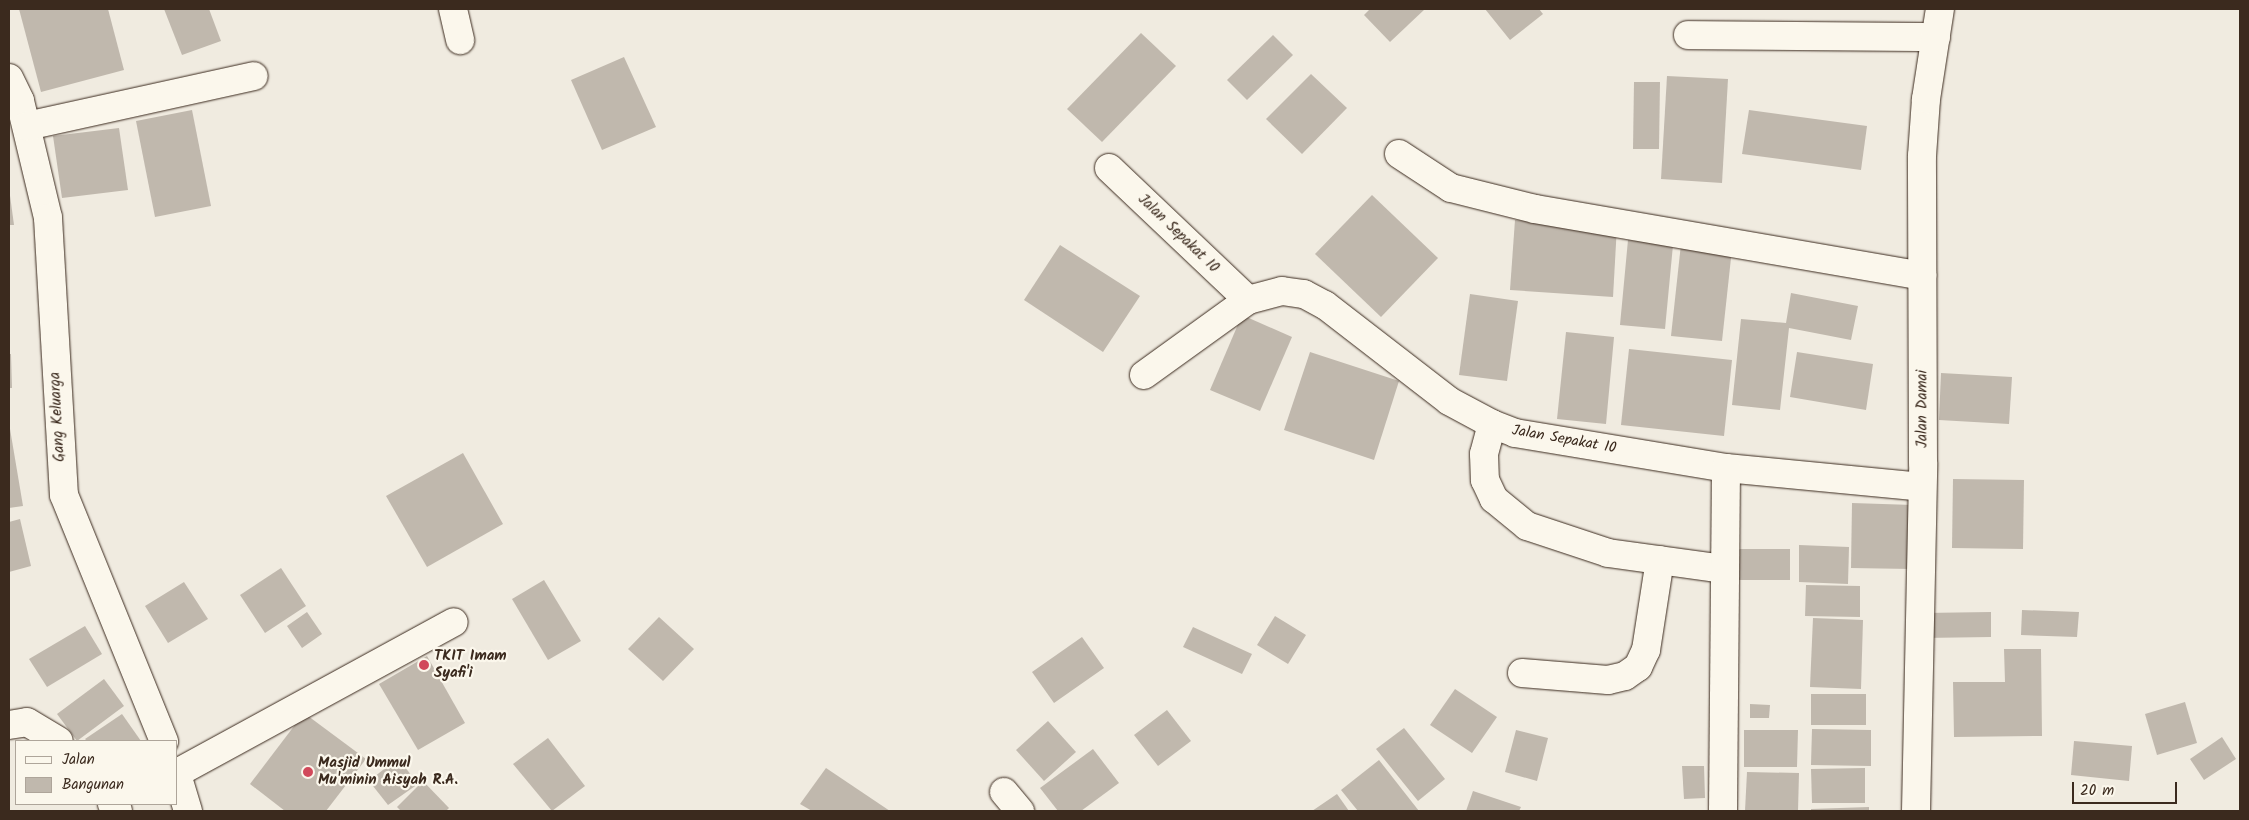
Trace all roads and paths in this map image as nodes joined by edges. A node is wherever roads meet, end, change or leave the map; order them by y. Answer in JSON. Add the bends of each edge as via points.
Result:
{"nodes":[{"id":1,"x":453,"y":9,"type":"edge"},
{"id":2,"x":1940,"y":9,"type":"edge"},
{"id":3,"x":1688,"y":35,"type":"dead end"},
{"id":4,"x":1936,"y":37,"type":"junction"},
{"id":5,"x":460,"y":40,"type":"dead end"},
{"id":6,"x":254,"y":76,"type":"dead end"},
{"id":7,"x":16,"y":101,"type":"edge"},
{"id":8,"x":1399,"y":154,"type":"dead end"},
{"id":9,"x":1109,"y":168,"type":"dead end"},
{"id":10,"x":1922,"y":276,"type":"junction"},
{"id":11,"x":1248,"y":300,"type":"junction"},
{"id":12,"x":1144,"y":374,"type":"dead end"},
{"id":13,"x":1492,"y":424,"type":"junction"},
{"id":14,"x":1726,"y":468,"type":"junction"},
{"id":15,"x":1922,"y":487,"type":"junction"},
{"id":16,"x":1660,"y":560,"type":"junction"},
{"id":17,"x":1725,"y":569,"type":"junction"},
{"id":18,"x":454,"y":622,"type":"dead end"},
{"id":19,"x":1522,"y":673,"type":"dead end"},
{"id":20,"x":9,"y":725,"type":"edge"},
{"id":21,"x":56,"y":740,"type":"edge"},
{"id":22,"x":164,"y":740,"type":"edge"},
{"id":23,"x":178,"y":771,"type":"edge"},
{"id":24,"x":178,"y":776,"type":"edge"},
{"id":25,"x":188,"y":811,"type":"edge"},
{"id":26,"x":1723,"y":811,"type":"edge"},
{"id":27,"x":1916,"y":811,"type":"edge"}],
"edges":[{"from":1,"to":5,"type":"street"},
{"from":2,"to":4,"type":"street","name":"Jalan Damai"},
{"from":3,"to":4,"type":"street"},
{"from":4,"to":10,"type":"street","name":"Jalan Damai","via":[[1926,99],[1922,156]]},
{"from":6,"to":7,"type":"street"},
{"from":7,"to":22,"type":"street","name":"Gang Keluarga","via":[[48,218],[64,495]]},
{"from":8,"to":10,"type":"street","via":[[1451,188],[1535,209]]},
{"from":9,"to":11,"type":"street","name":"Jalan Sepakat 10"},
{"from":10,"to":15,"type":"street","name":"Jalan Damai"},
{"from":11,"to":12,"type":"street","name":"Jalan Sepakat 10"},
{"from":11,"to":13,"type":"street","name":"Jalan Sepakat 10","via":[[1282,290],[1304,294],[1325,305],[1449,402]]},
{"from":13,"to":14,"type":"street","name":"Jalan Sepakat 10","via":[[1515,433]]},
{"from":13,"to":16,"type":"street","via":[[1484,454],[1485,480],[1494,499],[1527,526],[1608,553]]},
{"from":14,"to":15,"type":"street","name":"Jalan Sepakat 10"},
{"from":14,"to":17,"type":"street"},
{"from":15,"to":27,"type":"street","name":"Jalan Damai"},
{"from":16,"to":17,"type":"street"},
{"from":16,"to":19,"type":"street","via":[[1646,650],[1638,667],[1626,676],[1608,680]]},
{"from":17,"to":26,"type":"street"},
{"from":18,"to":23,"type":"street"},
{"from":20,"to":21,"type":"street","via":[[27,722]]},
{"from":24,"to":25,"type":"street"}]}
